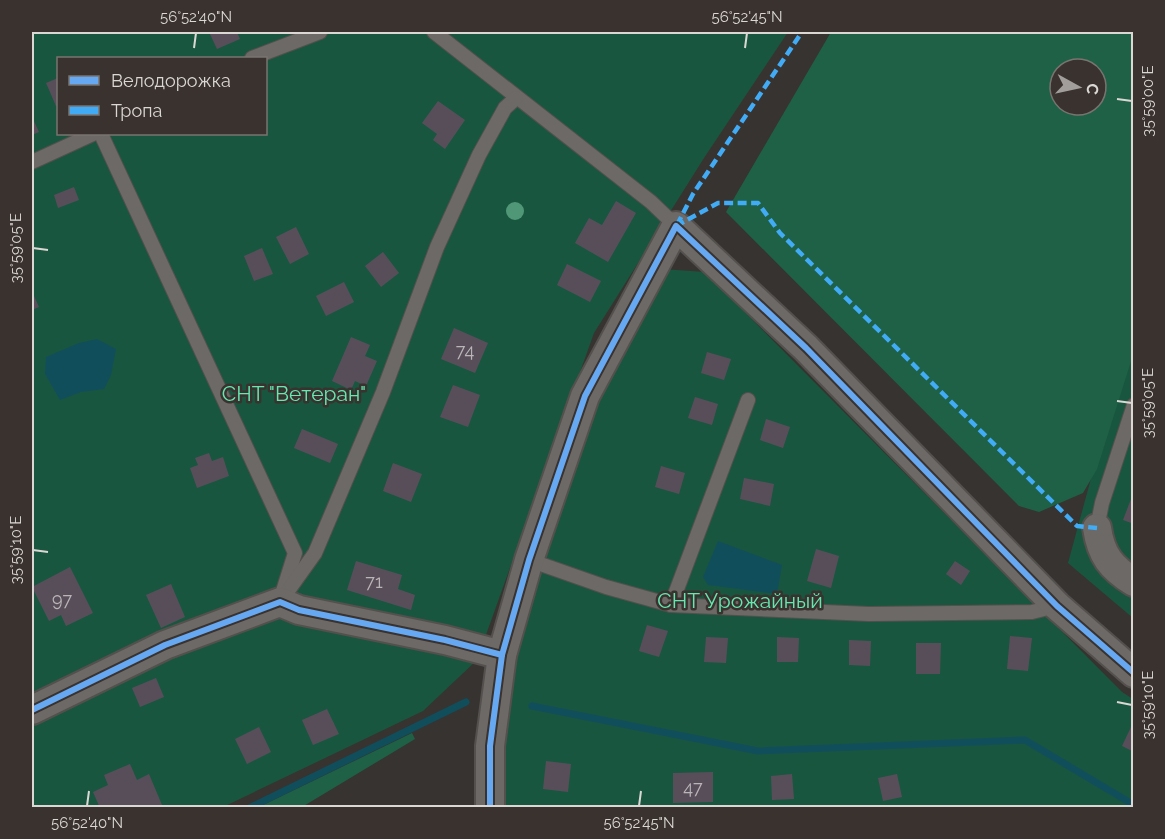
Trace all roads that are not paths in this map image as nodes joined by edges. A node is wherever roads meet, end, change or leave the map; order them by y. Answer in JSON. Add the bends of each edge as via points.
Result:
{"nodes":[{"id":1,"x":320,"y":32,"type":"edge"},
{"id":2,"x":434,"y":32,"type":"edge"},
{"id":3,"x":255,"y":57,"type":"edge"},
{"id":4,"x":516,"y":98,"type":"junction"},
{"id":5,"x":91,"y":135,"type":"edge"},
{"id":6,"x":100,"y":135,"type":"edge"},
{"id":7,"x":32,"y":162,"type":"edge"},
{"id":8,"x":676,"y":226,"type":"junction"},
{"id":9,"x":748,"y":400,"type":"dead end"},
{"id":10,"x":1134,"y":405,"type":"edge"},
{"id":11,"x":1097,"y":528,"type":"joint"},
{"id":12,"x":529,"y":560,"type":"junction"},
{"id":13,"x":1134,"y":582,"type":"edge"},
{"id":14,"x":280,"y":602,"type":"junction"},
{"id":15,"x":671,"y":605,"type":"junction"},
{"id":16,"x":1057,"y":606,"type":"junction"},
{"id":17,"x":502,"y":655,"type":"junction"},
{"id":18,"x":1134,"y":673,"type":"edge"},
{"id":19,"x":32,"y":710,"type":"edge"},
{"id":20,"x":490,"y":807,"type":"edge"}],
"edges":[{"from":1,"to":3,"type":"lane"},
{"from":2,"to":4,"type":"lane"},
{"from":4,"to":8,"type":"lane","via":[[651,202]]},
{"from":4,"to":14,"type":"lane","via":[[505,108],[479,155],[436,247],[383,393],[315,553]]},
{"from":5,"to":7,"type":"lane"},
{"from":6,"to":14,"type":"lane","via":[[295,552]]},
{"from":8,"to":12,"type":"street","via":[[585,396]]},
{"from":8,"to":16,"type":"street","via":[[806,348]]},
{"from":9,"to":15,"type":"lane"},
{"from":10,"to":11,"type":"lane"},
{"from":11,"to":13,"type":"street","via":[[1100,549],[1121,574]]},
{"from":12,"to":15,"type":"lane"},
{"from":12,"to":17,"type":"street"},
{"from":14,"to":17,"type":"street","via":[[299,610]]},
{"from":14,"to":19,"type":"street","via":[[165,645]]},
{"from":15,"to":16,"type":"lane","via":[[869,614],[1032,612]]},
{"from":16,"to":18,"type":"street"},
{"from":17,"to":20,"type":"street","via":[[490,746]]}]}
